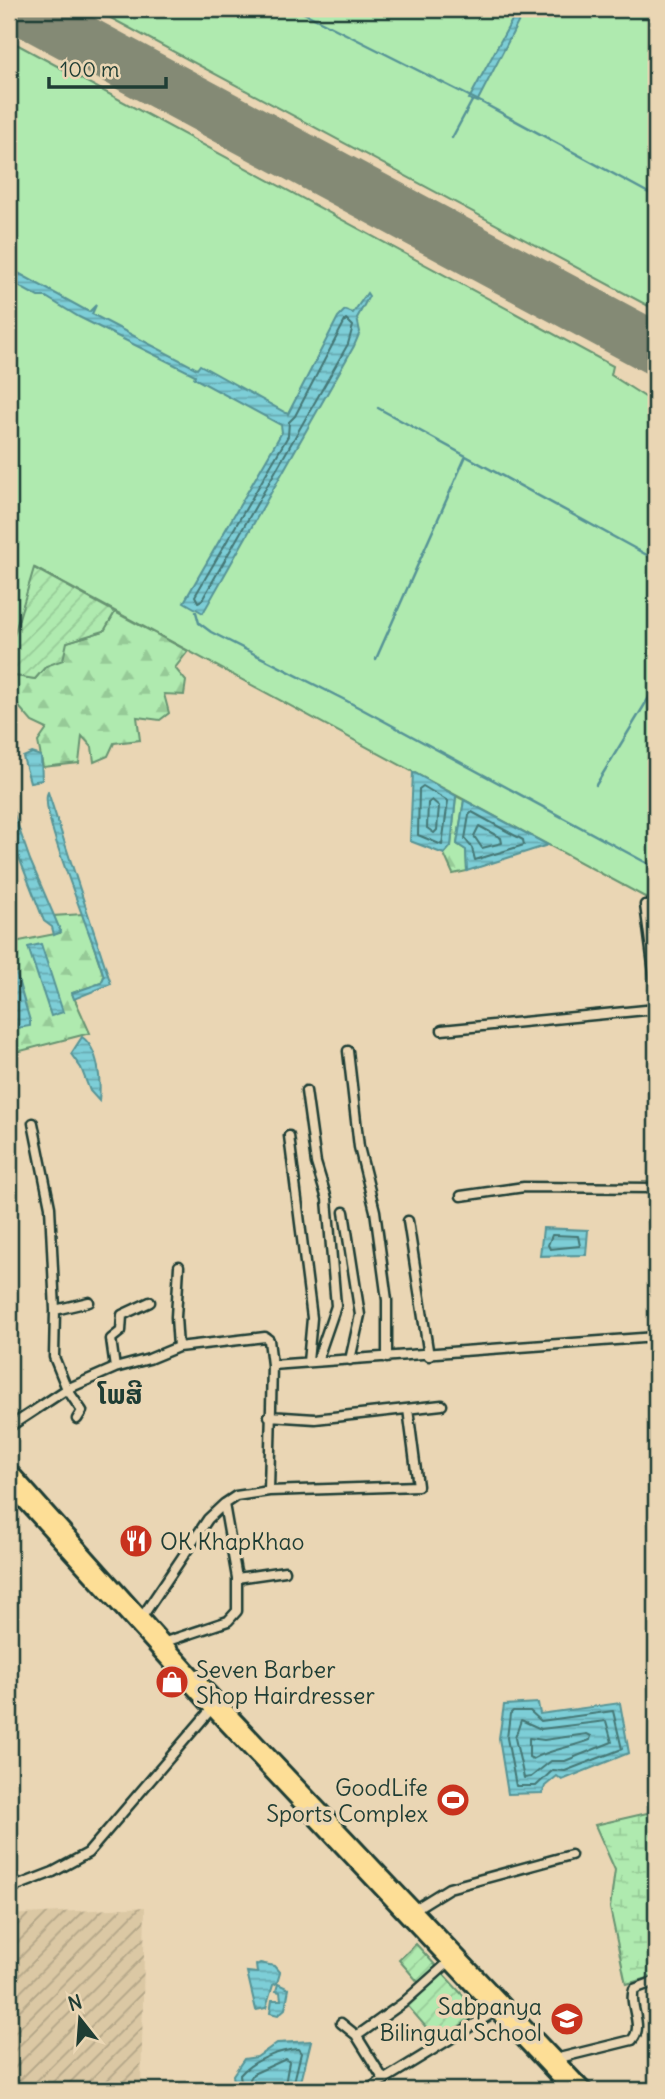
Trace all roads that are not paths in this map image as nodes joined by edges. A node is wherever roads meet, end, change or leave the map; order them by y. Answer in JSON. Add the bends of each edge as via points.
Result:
{"nodes":[{"id":1,"x":645,"y":905,"type":"dead end"},
{"id":2,"x":656,"y":988,"type":"edge"},
{"id":3,"x":656,"y":1009,"type":"edge"},
{"id":4,"x":442,"y":1030,"type":"dead end"},
{"id":5,"x":348,"y":1051,"type":"dead end"},
{"id":6,"x":306,"y":1091,"type":"dead end"},
{"id":7,"x":33,"y":1123,"type":"dead end"},
{"id":8,"x":289,"y":1136,"type":"dead end"},
{"id":9,"x":656,"y":1188,"type":"edge"},
{"id":10,"x":461,"y":1196,"type":"dead end"},
{"id":11,"x":344,"y":1212,"type":"dead end"},
{"id":12,"x":408,"y":1221,"type":"dead end"},
{"id":13,"x":179,"y":1266,"type":"dead end"},
{"id":14,"x":89,"y":1301,"type":"dead end"},
{"id":15,"x":150,"y":1302,"type":"dead end"},
{"id":16,"x":55,"y":1311,"type":"junction"},
{"id":17,"x":656,"y":1337,"type":"edge"},
{"id":18,"x":178,"y":1347,"type":"junction"},
{"id":19,"x":429,"y":1356,"type":"junction"},
{"id":20,"x":387,"y":1358,"type":"junction"},
{"id":21,"x":350,"y":1360,"type":"junction"},
{"id":22,"x":312,"y":1362,"type":"junction"},
{"id":23,"x":272,"y":1365,"type":"junction"},
{"id":24,"x":115,"y":1368,"type":"junction"},
{"id":25,"x":67,"y":1389,"type":"junction"},
{"id":26,"x":442,"y":1405,"type":"dead end"},
{"id":27,"x":408,"y":1409,"type":"junction"},
{"id":28,"x":269,"y":1416,"type":"junction"},
{"id":29,"x":77,"y":1419,"type":"dead end"},
{"id":30,"x":9,"y":1427,"type":"edge"},
{"id":31,"x":9,"y":1469,"type":"edge"},
{"id":32,"x":9,"y":1485,"type":"edge"},
{"id":33,"x":269,"y":1491,"type":"junction"},
{"id":34,"x":22,"y":1492,"type":"junction"},
{"id":35,"x":224,"y":1504,"type":"junction"},
{"id":36,"x":285,"y":1571,"type":"dead end"},
{"id":37,"x":237,"y":1578,"type":"junction"},
{"id":38,"x":142,"y":1617,"type":"junction"},
{"id":39,"x":164,"y":1642,"type":"junction"},
{"id":40,"x":215,"y":1705,"type":"junction"},
{"id":41,"x":571,"y":1855,"type":"dead end"},
{"id":42,"x":9,"y":1889,"type":"edge"},
{"id":43,"x":415,"y":1909,"type":"junction"},
{"id":44,"x":450,"y":1961,"type":"junction"},
{"id":45,"x":656,"y":1981,"type":"edge"},
{"id":46,"x":496,"y":2011,"type":"junction"},
{"id":47,"x":341,"y":2023,"type":"dead end"},
{"id":48,"x":356,"y":2035,"type":"junction"},
{"id":49,"x":555,"y":2059,"type":"junction"},
{"id":50,"x":384,"y":2080,"type":"junction"},
{"id":51,"x":656,"y":2086,"type":"edge"},
{"id":52,"x":367,"y":2090,"type":"edge"},
{"id":53,"x":570,"y":2090,"type":"edge"},
{"id":54,"x":585,"y":2090,"type":"edge"},
{"id":55,"x":650,"y":2090,"type":"edge"}],
"edges":[{"from":1,"to":2,"type":"street"},
{"from":3,"to":4,"type":"street"},
{"from":5,"to":20,"type":"street","via":[[359,1147],[375,1211],[387,1300]]},
{"from":6,"to":22,"type":"street","via":[[316,1163],[327,1199],[336,1306]]},
{"from":7,"to":16,"type":"street","via":[[50,1207]]},
{"from":8,"to":22,"type":"street","via":[[312,1318]]},
{"from":9,"to":10,"type":"street","via":[[524,1187]]},
{"from":11,"to":21,"type":"street","via":[[360,1315]]},
{"from":12,"to":19,"type":"street"},
{"from":13,"to":18,"type":"street"},
{"from":14,"to":16,"type":"street"},
{"from":15,"to":24,"type":"street","via":[[122,1315],[121,1331],[111,1339]]},
{"from":16,"to":25,"type":"street","via":[[54,1357]]},
{"from":17,"to":19,"type":"street"},
{"from":18,"to":23,"type":"street","via":[[265,1337]]},
{"from":18,"to":24,"type":"street"},
{"from":19,"to":20,"type":"street"},
{"from":20,"to":21,"type":"street"},
{"from":21,"to":22,"type":"street"},
{"from":22,"to":23,"type":"street"},
{"from":23,"to":28,"type":"street"},
{"from":24,"to":25,"type":"street"},
{"from":25,"to":29,"type":"street","via":[[82,1411]]},
{"from":25,"to":30,"type":"street"},
{"from":26,"to":27,"type":"street"},
{"from":27,"to":28,"type":"street","via":[[315,1419]]},
{"from":27,"to":33,"type":"street","via":[[416,1487]]},
{"from":28,"to":33,"type":"street"},
{"from":31,"to":34,"type":"highway"},
{"from":32,"to":34,"type":"highway"},
{"from":33,"to":35,"type":"street","via":[[236,1496]]},
{"from":34,"to":38,"type":"highway"},
{"from":34,"to":40,"type":"highway"},
{"from":35,"to":37,"type":"street"},
{"from":35,"to":38,"type":"street","via":[[208,1519]]},
{"from":36,"to":37,"type":"street"},
{"from":37,"to":39,"type":"street","via":[[237,1611],[228,1621]]},
{"from":38,"to":39,"type":"highway"},
{"from":39,"to":40,"type":"highway"},
{"from":40,"to":42,"type":"street","via":[[88,1853]]},
{"from":40,"to":43,"type":"highway"},
{"from":40,"to":44,"type":"highway"},
{"from":41,"to":43,"type":"street","via":[[449,1888]]},
{"from":43,"to":49,"type":"highway"},
{"from":44,"to":46,"type":"highway"},
{"from":44,"to":48,"type":"street","via":[[403,2003]]},
{"from":45,"to":49,"type":"street","via":[[634,1989],[637,2027],[632,2040]]},
{"from":46,"to":50,"type":"street"},
{"from":46,"to":53,"type":"highway"},
{"from":47,"to":48,"type":"street"},
{"from":48,"to":50,"type":"street"},
{"from":49,"to":54,"type":"highway"},
{"from":50,"to":52,"type":"street"},
{"from":51,"to":55,"type":"street"}]}
